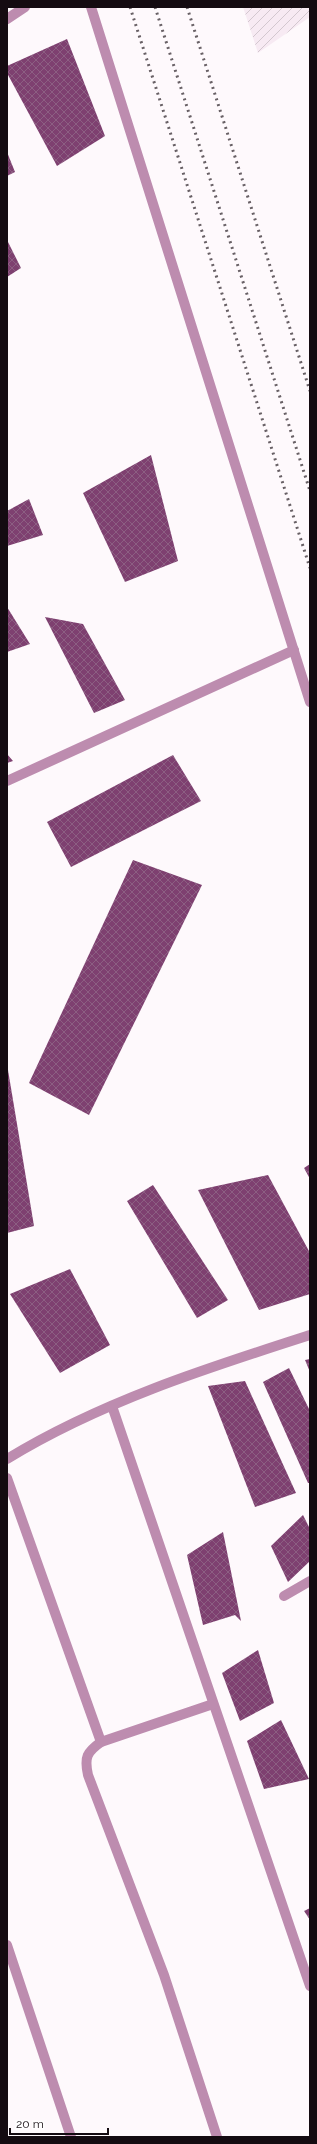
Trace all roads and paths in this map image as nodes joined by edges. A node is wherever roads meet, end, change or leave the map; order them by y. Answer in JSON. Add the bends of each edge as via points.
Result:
{"nodes":[{"id":1,"x":25,"y":7,"type":"edge"},
{"id":2,"x":91,"y":7,"type":"edge"},
{"id":3,"x":7,"y":19,"type":"edge"},
{"id":4,"x":294,"y":650,"type":"junction"},
{"id":5,"x":310,"y":702,"type":"edge"},
{"id":6,"x":7,"y":781,"type":"edge"},
{"id":7,"x":310,"y":1335,"type":"edge"},
{"id":8,"x":112,"y":1406,"type":"junction"},
{"id":9,"x":7,"y":1459,"type":"edge"},
{"id":10,"x":7,"y":1478,"type":"edge"},
{"id":11,"x":310,"y":1581,"type":"edge"},
{"id":12,"x":284,"y":1596,"type":"dead end"},
{"id":13,"x":213,"y":1704,"type":"junction"},
{"id":14,"x":101,"y":1742,"type":"junction"},
{"id":15,"x":7,"y":1945,"type":"edge"},
{"id":16,"x":310,"y":1986,"type":"edge"},
{"id":17,"x":71,"y":2137,"type":"edge"},
{"id":18,"x":217,"y":2137,"type":"edge"}],
"edges":[{"from":1,"to":3,"type":"street"},
{"from":2,"to":4,"type":"street"},
{"from":4,"to":5,"type":"street"},
{"from":4,"to":6,"type":"street"},
{"from":7,"to":8,"type":"street","via":[[210,1367]]},
{"from":8,"to":9,"type":"street","via":[[26,1447]]},
{"from":8,"to":13,"type":"street"},
{"from":10,"to":14,"type":"street"},
{"from":11,"to":12,"type":"street"},
{"from":13,"to":14,"type":"street"},
{"from":13,"to":16,"type":"street"},
{"from":14,"to":18,"type":"street","via":[[90,1750],[85,1762],[88,1774],[164,1974]]},
{"from":15,"to":17,"type":"street"}]}
